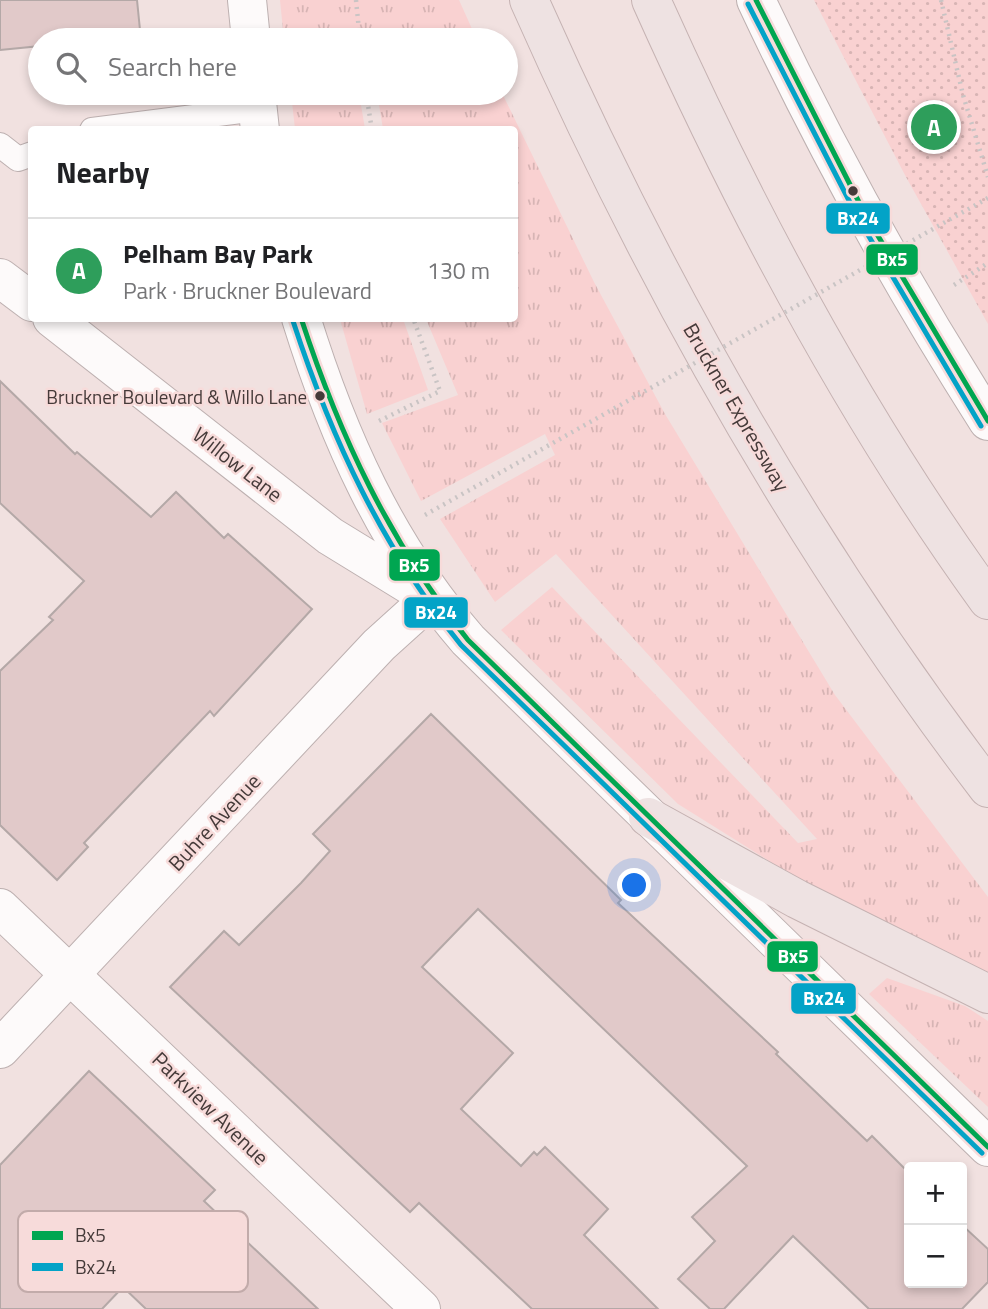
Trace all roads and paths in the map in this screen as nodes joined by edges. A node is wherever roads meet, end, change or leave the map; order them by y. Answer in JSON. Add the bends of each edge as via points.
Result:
{"nodes":[{"id":1,"x":247,"y":0,"type":"edge"},
{"id":2,"x":356,"y":0,"type":"edge"},
{"id":3,"x":529,"y":0,"type":"edge"},
{"id":4,"x":650,"y":0,"type":"edge"},
{"id":5,"x":756,"y":0,"type":"edge"},
{"id":6,"x":941,"y":0,"type":"edge"},
{"id":7,"x":250,"y":28,"type":"edge"},
{"id":8,"x":359,"y":28,"type":"edge"},
{"id":9,"x":368,"y":105,"type":"edge"},
{"id":10,"x":258,"y":110,"type":"edge"},
{"id":11,"x":125,"y":126,"type":"edge"},
{"id":12,"x":371,"y":126,"type":"edge"},
{"id":13,"x":988,"y":177,"type":"edge"},
{"id":14,"x":988,"y":198,"type":"edge"},
{"id":15,"x":0,"y":278,"type":"edge"},
{"id":16,"x":28,"y":299,"type":"edge"},
{"id":17,"x":57,"y":322,"type":"edge"},
{"id":18,"x":302,"y":322,"type":"edge"},
{"id":19,"x":414,"y":322,"type":"edge"},
{"id":20,"x":988,"y":421,"type":"edge"},
{"id":21,"x":376,"y":422,"type":"dead end"},
{"id":22,"x":425,"y":515,"type":"dead end"},
{"id":23,"x":431,"y":598,"type":"junction"},
{"id":24,"x":988,"y":600,"type":"edge"},
{"id":25,"x":988,"y":788,"type":"edge"},
{"id":26,"x":648,"y":817,"type":"junction"},
{"id":27,"x":0,"y":908,"type":"edge"},
{"id":28,"x":70,"y":975,"type":"junction"},
{"id":29,"x":988,"y":994,"type":"edge"},
{"id":30,"x":0,"y":1049,"type":"edge"},
{"id":31,"x":988,"y":1147,"type":"edge"},
{"id":32,"x":421,"y":1309,"type":"edge"}],
"edges":[{"from":1,"to":7,"type":"street"},
{"from":2,"to":8,"type":"path"},
{"from":3,"to":25,"type":"highway","name":"Bruckner Expressway","via":[[633,221],[713,369],[819,545]]},
{"from":4,"to":24,"type":"highway","via":[[742,189],[814,323],[891,455]]},
{"from":5,"to":20,"type":"street","via":[[804,100]]},
{"from":6,"to":13,"type":"path"},
{"from":9,"to":12,"type":"path"},
{"from":10,"to":11,"type":"lane"},
{"from":14,"to":22,"type":"path","bridge":true},
{"from":15,"to":16,"type":"street"},
{"from":17,"to":23,"type":"street","name":"Willow Lane","via":[[330,536]]},
{"from":18,"to":23,"type":"street","via":[[344,443],[377,510]]},
{"from":19,"to":21,"type":"path","via":[[440,391]]},
{"from":23,"to":26,"type":"street"},
{"from":23,"to":28,"type":"street","name":"Buhre Avenue","via":[[379,645]]},
{"from":26,"to":29,"type":"highway","via":[[797,899]]},
{"from":26,"to":31,"type":"street"},
{"from":27,"to":28,"type":"street","name":"Parkview Avenue"},
{"from":28,"to":30,"type":"street","name":"Buhre Avenue"},
{"from":28,"to":32,"type":"street","name":"Parkview Avenue"}]}
